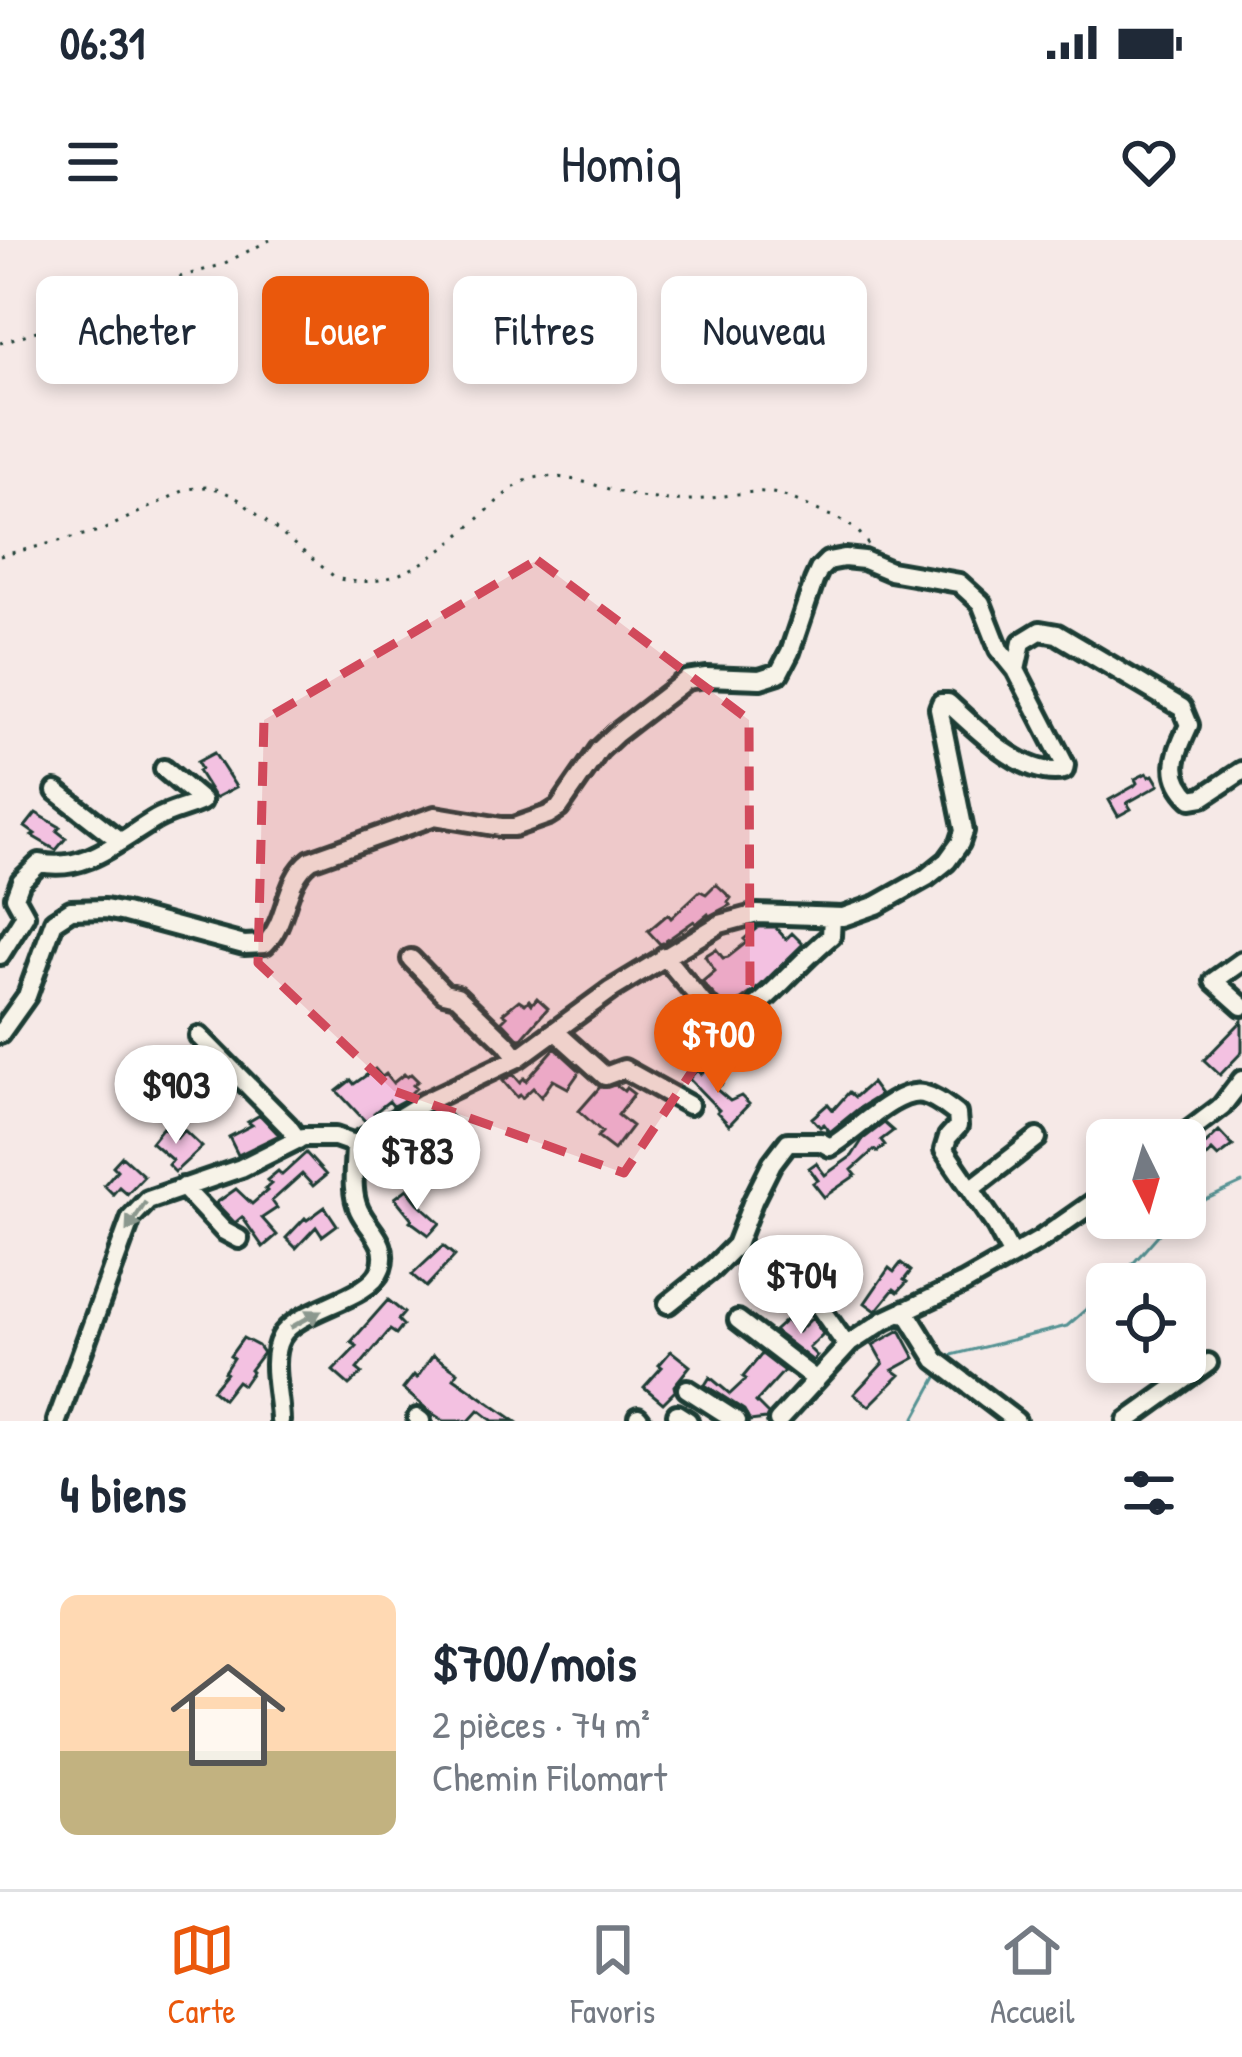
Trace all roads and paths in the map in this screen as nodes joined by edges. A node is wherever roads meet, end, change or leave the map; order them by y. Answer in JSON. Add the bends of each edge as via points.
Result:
{"nodes":[{"id":1,"x":270,"y":240,"type":"edge"},
{"id":2,"x":0,"y":343,"type":"edge"},
{"id":3,"x":0,"y":556,"type":"edge"},
{"id":4,"x":876,"y":567,"type":"junction"},
{"id":5,"x":1016,"y":670,"type":"junction"},
{"id":6,"x":164,"y":769,"type":"dead end"},
{"id":7,"x":1242,"y":771,"type":"edge"},
{"id":8,"x":56,"y":791,"type":"dead end"},
{"id":9,"x":120,"y":842,"type":"junction"},
{"id":10,"x":832,"y":917,"type":"junction"},
{"id":11,"x":13,"y":934,"type":"junction"},
{"id":12,"x":42,"y":950,"type":"junction"},
{"id":13,"x":0,"y":956,"type":"edge"},
{"id":14,"x":664,"y":956,"type":"junction"},
{"id":15,"x":411,"y":959,"type":"dead end"},
{"id":16,"x":1242,"y":961,"type":"edge"},
{"id":17,"x":1242,"y":1006,"type":"edge"},
{"id":18,"x":555,"y":1031,"type":"junction"},
{"id":19,"x":0,"y":1034,"type":"edge"},
{"id":20,"x":200,"y":1036,"type":"dead end"},
{"id":21,"x":518,"y":1058,"type":"junction"},
{"id":22,"x":1242,"y":1080,"type":"edge"},
{"id":23,"x":689,"y":1105,"type":"dead end"},
{"id":24,"x":1205,"y":1119,"type":"edge"},
{"id":25,"x":1037,"y":1138,"type":"dead end"},
{"id":26,"x":298,"y":1140,"type":"junction"},
{"id":27,"x":355,"y":1144,"type":"junction"},
{"id":28,"x":183,"y":1186,"type":"junction"},
{"id":29,"x":971,"y":1190,"type":"junction"},
{"id":30,"x":1086,"y":1208,"type":"edge"},
{"id":31,"x":239,"y":1239,"type":"dead end"},
{"id":32,"x":1012,"y":1256,"type":"junction"},
{"id":33,"x":809,"y":1292,"type":"dead end"},
{"id":34,"x":668,"y":1304,"type":"dead end"},
{"id":35,"x":905,"y":1310,"type":"junction"},
{"id":36,"x":738,"y":1320,"type":"dead end"},
{"id":37,"x":848,"y":1346,"type":"junction"},
{"id":38,"x":1208,"y":1364,"type":"dead end"},
{"id":39,"x":815,"y":1379,"type":"junction"},
{"id":40,"x":687,"y":1389,"type":"dead end"},
{"id":41,"x":60,"y":1419,"type":"edge"},
{"id":42,"x":280,"y":1421,"type":"edge"},
{"id":43,"x":736,"y":1421,"type":"edge"},
{"id":44,"x":778,"y":1421,"type":"edge"},
{"id":45,"x":1016,"y":1421,"type":"edge"},
{"id":46,"x":1127,"y":1421,"type":"edge"}],
"edges":[{"from":1,"to":2,"type":"path","via":[[137,298]]},
{"from":3,"to":4,"type":"path","via":[[88,536],[206,487],[238,499],[336,578],[360,581],[418,567],[521,483],[547,476],[657,500],[788,497],[854,527]]},
{"from":4,"to":5,"type":"street","via":[[971,591]]},
{"from":4,"to":12,"type":"street","via":[[828,561],[779,673],[686,680],[599,750],[548,815],[514,827],[434,815],[311,860],[297,873],[265,944],[84,908],[54,921]]},
{"from":5,"to":7,"type":"street","via":[[1022,642],[1040,631],[1057,634],[1182,708],[1189,725],[1173,764],[1191,799]]},
{"from":5,"to":10,"type":"street","via":[[1064,770],[1044,770],[999,749],[941,703],[960,843],[927,878]]},
{"from":6,"to":9,"type":"street","via":[[202,801]]},
{"from":8,"to":9,"type":"street"},
{"from":9,"to":11,"type":"street","via":[[97,857],[40,863],[21,881],[15,897],[25,915]]},
{"from":10,"to":14,"type":"street","via":[[757,914],[720,924]]},
{"from":10,"to":14,"type":"street","via":[[831,936],[727,1026]]},
{"from":11,"to":12,"type":"street"},
{"from":11,"to":13,"type":"street"},
{"from":12,"to":19,"type":"street","via":[[26,996]]},
{"from":14,"to":18,"type":"street"},
{"from":15,"to":21,"type":"street"},
{"from":16,"to":17,"type":"street","via":[[1214,981]]},
{"from":18,"to":21,"type":"street"},
{"from":18,"to":23,"type":"street","via":[[605,1076],[635,1072]]},
{"from":20,"to":26,"type":"street"},
{"from":21,"to":27,"type":"street"},
{"from":22,"to":24,"type":"street"},
{"from":25,"to":29,"type":"street"},
{"from":26,"to":27,"type":"street"},
{"from":26,"to":28,"type":"street"},
{"from":42,"to":27,"type":"street","one_way":true,"via":[[279,1339],[381,1268],[381,1240],[354,1192]]},
{"from":28,"to":31,"type":"street"},
{"from":28,"to":41,"type":"street","one_way":true,"via":[[148,1200],[131,1218]]},
{"from":29,"to":32,"type":"street"},
{"from":29,"to":34,"type":"street","via":[[944,1150],[957,1114],[918,1092],[898,1098],[830,1147],[788,1142],[736,1245]]},
{"from":30,"to":32,"type":"street"},
{"from":32,"to":35,"type":"street"},
{"from":33,"to":37,"type":"street"},
{"from":35,"to":37,"type":"street"},
{"from":35,"to":45,"type":"street","via":[[943,1365]]},
{"from":36,"to":39,"type":"street"},
{"from":37,"to":39,"type":"street"},
{"from":38,"to":46,"type":"street"},
{"from":39,"to":44,"type":"street"},
{"from":40,"to":43,"type":"street"}]}
